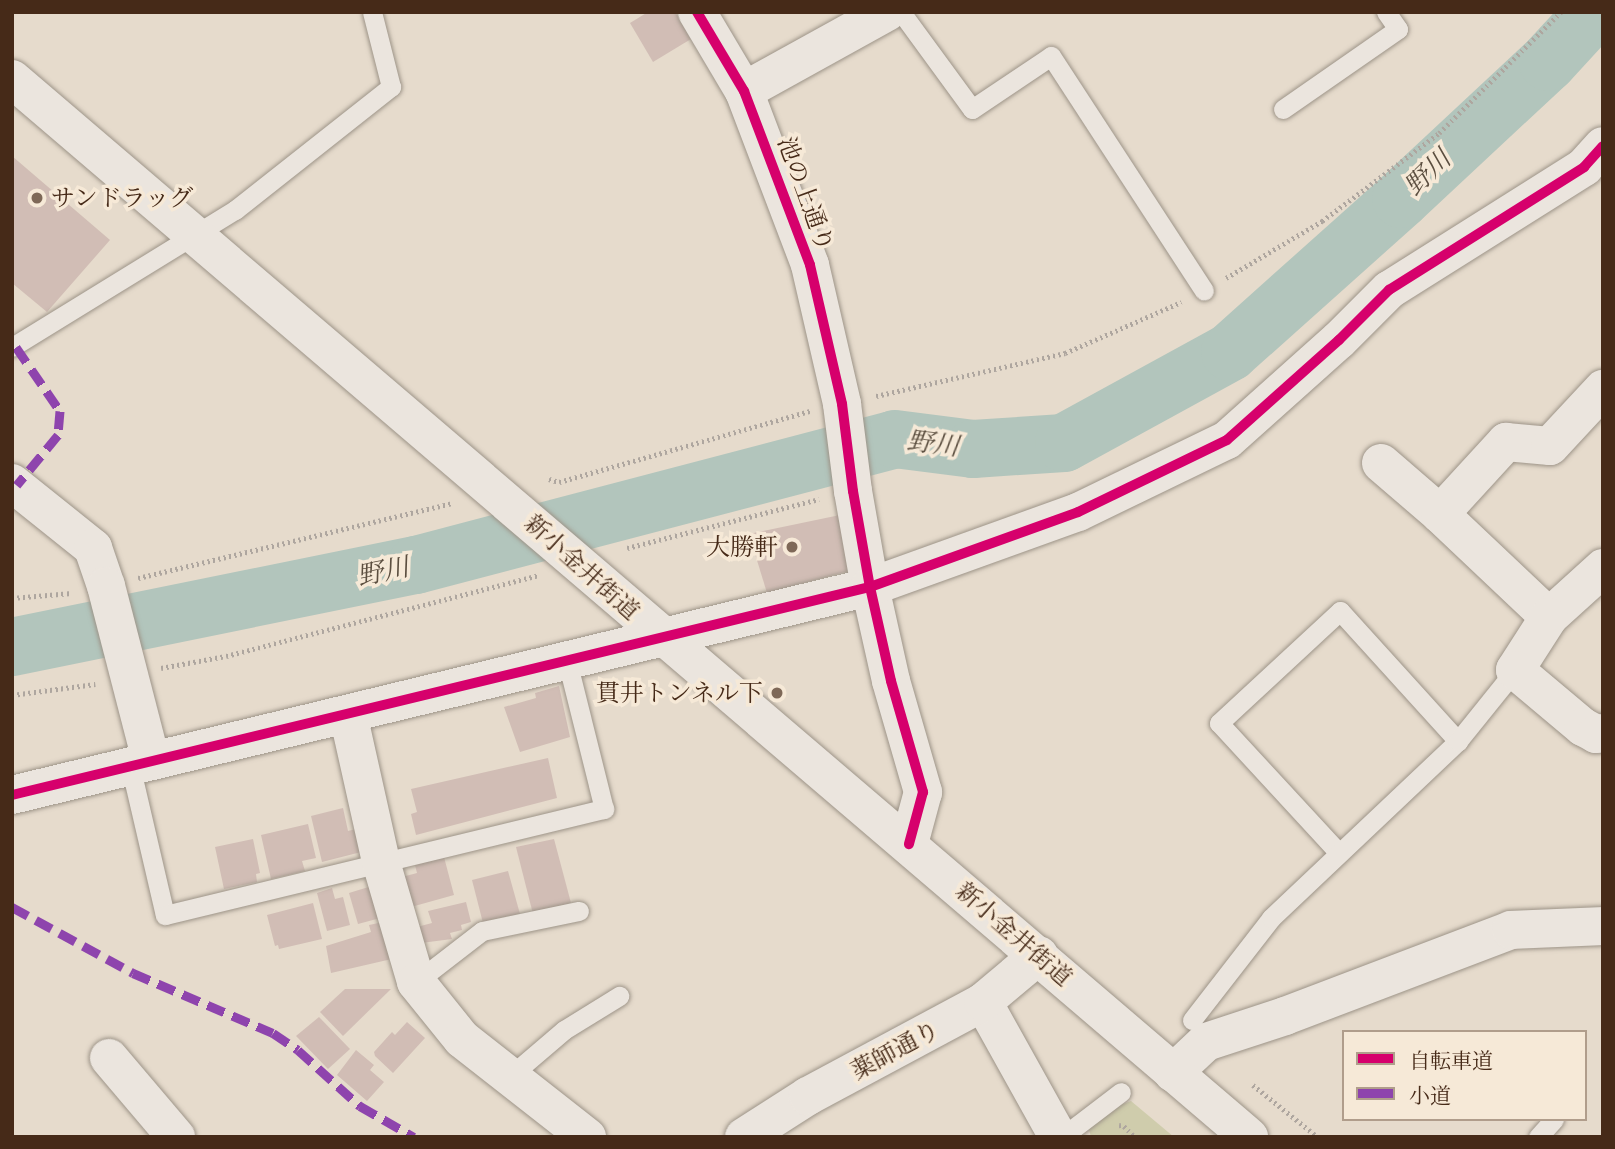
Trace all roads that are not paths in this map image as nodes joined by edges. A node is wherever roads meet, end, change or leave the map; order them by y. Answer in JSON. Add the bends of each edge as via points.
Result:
{"nodes":[{"id":1,"x":372,"y":12,"type":"edge"},
{"id":2,"x":697,"y":12,"type":"edge"},
{"id":3,"x":887,"y":12,"type":"edge"},
{"id":4,"x":901,"y":12,"type":"edge"},
{"id":5,"x":1385,"y":12,"type":"edge"},
{"id":6,"x":12,"y":79,"type":"edge"},
{"id":7,"x":744,"y":91,"type":"junction"},
{"id":8,"x":1283,"y":109,"type":"dead end"},
{"id":9,"x":1603,"y":146,"type":"edge"},
{"id":10,"x":195,"y":236,"type":"junction"},
{"id":11,"x":1204,"y":291,"type":"road end"},
{"id":12,"x":12,"y":346,"type":"edge"},
{"id":13,"x":1603,"y":389,"type":"edge"},
{"id":14,"x":1381,"y":463,"type":"dead end"},
{"id":15,"x":12,"y":483,"type":"edge"},
{"id":16,"x":1440,"y":514,"type":"junction"},
{"id":17,"x":1603,"y":568,"type":"edge"},
{"id":18,"x":870,"y":587,"type":"junction"},
{"id":19,"x":1549,"y":617,"type":"junction"},
{"id":20,"x":661,"y":637,"type":"junction"},
{"id":21,"x":567,"y":662,"type":"junction"},
{"id":22,"x":1515,"y":670,"type":"junction"},
{"id":23,"x":348,"y":714,"type":"junction"},
{"id":24,"x":1603,"y":733,"type":"edge"},
{"id":25,"x":1458,"y":741,"type":"junction"},
{"id":26,"x":140,"y":763,"type":"junction"},
{"id":27,"x":12,"y":795,"type":"edge"},
{"id":28,"x":909,"y":844,"type":"junction"},
{"id":29,"x":1339,"y":853,"type":"junction"},
{"id":30,"x":381,"y":862,"type":"junction"},
{"id":31,"x":579,"y":911,"type":"dead end"},
{"id":32,"x":1603,"y":926,"type":"edge"},
{"id":33,"x":1039,"y":955,"type":"junction"},
{"id":34,"x":416,"y":982,"type":"junction"},
{"id":35,"x":619,"y":996,"type":"dead end"},
{"id":36,"x":984,"y":1002,"type":"junction"},
{"id":37,"x":1192,"y":1020,"type":"dead end"},
{"id":38,"x":109,"y":1058,"type":"dead end"},
{"id":39,"x":1173,"y":1073,"type":"junction"},
{"id":40,"x":509,"y":1076,"type":"junction"},
{"id":41,"x":1121,"y":1092,"type":"dead end"},
{"id":42,"x":1551,"y":1121,"type":"edge"},
{"id":43,"x":176,"y":1137,"type":"edge"},
{"id":44,"x":587,"y":1137,"type":"edge"},
{"id":45,"x":744,"y":1137,"type":"edge"},
{"id":46,"x":1060,"y":1137,"type":"edge"},
{"id":47,"x":1249,"y":1137,"type":"edge"},
{"id":48,"x":1538,"y":1137,"type":"edge"}],
"edges":[{"from":1,"to":10,"type":"lane","via":[[391,88]]},
{"from":2,"to":7,"type":"street","name":"池の上通り"},
{"from":3,"to":7,"type":"street"},
{"from":4,"to":11,"type":"lane","via":[[972,108],[1051,57]]},
{"from":5,"to":8,"type":"lane","via":[[1398,29]]},
{"from":6,"to":10,"type":"street","name":"新小金井街道"},
{"from":7,"to":18,"type":"street","name":"池の上通り","via":[[810,265],[842,404]]},
{"from":9,"to":18,"type":"street","via":[[1584,167],[1389,290],[1227,440],[1078,512]]},
{"from":10,"to":12,"type":"lane"},
{"from":10,"to":20,"type":"street","name":"新小金井街道"},
{"from":13,"to":16,"type":"street","via":[[1550,446],[1506,442]]},
{"from":14,"to":16,"type":"street"},
{"from":15,"to":26,"type":"street","via":[[93,548],[129,674]]},
{"from":16,"to":19,"type":"street"},
{"from":17,"to":19,"type":"street"},
{"from":18,"to":20,"type":"street"},
{"from":18,"to":28,"type":"street","via":[[923,792]]},
{"from":19,"to":22,"type":"street"},
{"from":20,"to":21,"type":"street"},
{"from":20,"to":28,"type":"street","name":"新小金井街道"},
{"from":21,"to":23,"type":"street"},
{"from":21,"to":30,"type":"lane","via":[[604,809]]},
{"from":22,"to":24,"type":"street","via":[[1583,727]]},
{"from":22,"to":25,"type":"lane"},
{"from":23,"to":26,"type":"street"},
{"from":23,"to":30,"type":"street"},
{"from":25,"to":29,"type":"lane"},
{"from":25,"to":29,"type":"lane","via":[[1340,611],[1219,723]]},
{"from":26,"to":27,"type":"street"},
{"from":26,"to":30,"type":"lane","via":[[165,915]]},
{"from":28,"to":33,"type":"street","name":"新小金井街道"},
{"from":29,"to":37,"type":"lane","via":[[1270,918]]},
{"from":30,"to":34,"type":"street"},
{"from":31,"to":34,"type":"lane","via":[[482,931]]},
{"from":32,"to":39,"type":"street","via":[[1511,930],[1206,1042]]},
{"from":33,"to":36,"type":"street","name":"薬師通り"},
{"from":33,"to":39,"type":"street","name":"新小金井街道"},
{"from":34,"to":40,"type":"street","via":[[462,1039]]},
{"from":35,"to":40,"type":"lane","via":[[564,1030]]},
{"from":36,"to":45,"type":"street","name":"薬師通り","via":[[808,1096]]},
{"from":36,"to":46,"type":"street"},
{"from":38,"to":43,"type":"street"},
{"from":39,"to":47,"type":"street","name":"新小金井街道"},
{"from":40,"to":44,"type":"street"},
{"from":41,"to":46,"type":"lane"},
{"from":42,"to":48,"type":"lane"}]}
